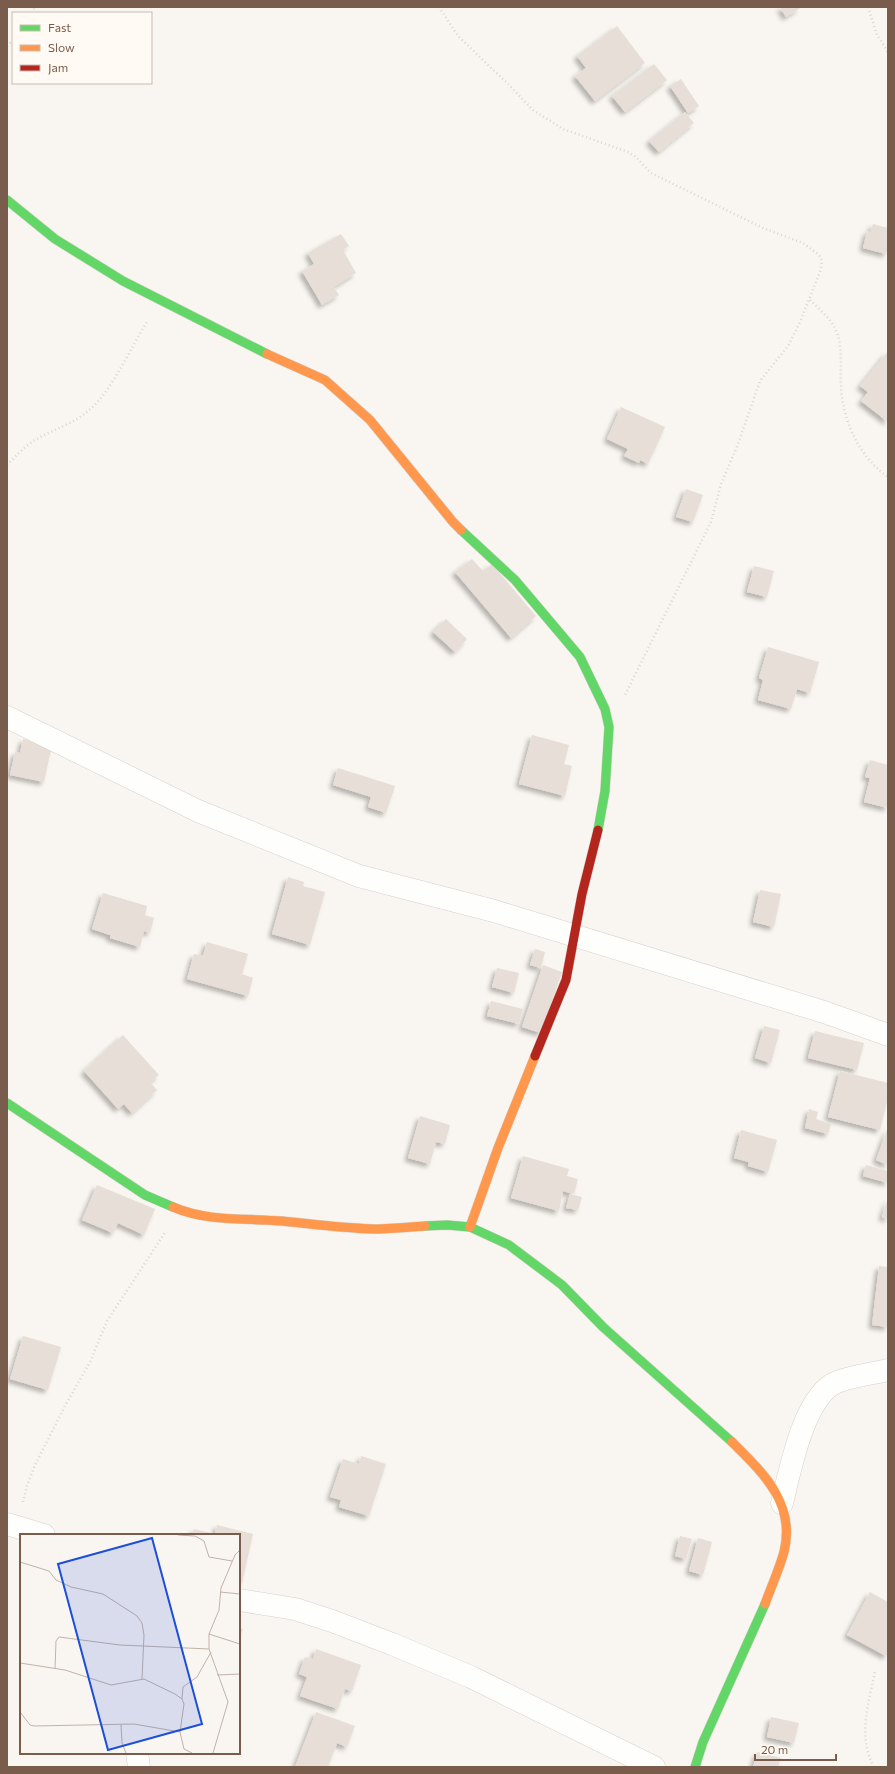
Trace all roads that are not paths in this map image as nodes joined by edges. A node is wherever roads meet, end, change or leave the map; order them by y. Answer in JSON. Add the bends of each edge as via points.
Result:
{"nodes":[{"id":1,"x":7,"y":200,"type":"edge"},
{"id":2,"x":7,"y":717,"type":"edge"},
{"id":3,"x":575,"y":935,"type":"junction"},
{"id":4,"x":888,"y":1035,"type":"edge"},
{"id":5,"x":7,"y":1102,"type":"edge"},
{"id":6,"x":470,"y":1227,"type":"junction"},
{"id":7,"x":888,"y":1370,"type":"edge"},
{"id":8,"x":782,"y":1502,"type":"junction"},
{"id":9,"x":7,"y":1524,"type":"edge"},
{"id":10,"x":38,"y":1533,"type":"edge"},
{"id":11,"x":240,"y":1600,"type":"edge"},
{"id":12,"x":137,"y":1754,"type":"edge"},
{"id":13,"x":139,"y":1767,"type":"edge"},
{"id":14,"x":654,"y":1767,"type":"edge"},
{"id":15,"x":695,"y":1767,"type":"edge"}],
"edges":[{"from":1,"to":3,"type":"street","via":[[56,239],[122,281],[279,360],[325,380],[370,420],[453,522],[515,580],[580,657],[604,708],[609,727],[605,791]]},
{"from":2,"to":3,"type":"street","via":[[198,811],[359,876],[494,910]]},
{"from":3,"to":4,"type":"street","via":[[824,1012]]},
{"from":3,"to":6,"type":"street","via":[[566,980],[498,1148]]},
{"from":5,"to":6,"type":"street","via":[[145,1195],[201,1216],[375,1229],[447,1225]]},
{"from":6,"to":8,"type":"street","via":[[509,1245],[562,1285],[603,1327],[730,1440],[760,1470]]},
{"from":7,"to":8,"type":"street","via":[[836,1383],[819,1396],[799,1437]]},
{"from":8,"to":15,"type":"street","via":[[786,1526],[784,1551],[761,1616],[703,1742]]},
{"from":9,"to":10,"type":"street"},
{"from":11,"to":14,"type":"street","via":[[295,1610],[332,1621],[399,1647],[471,1677]]},
{"from":12,"to":13,"type":"street"}]}
